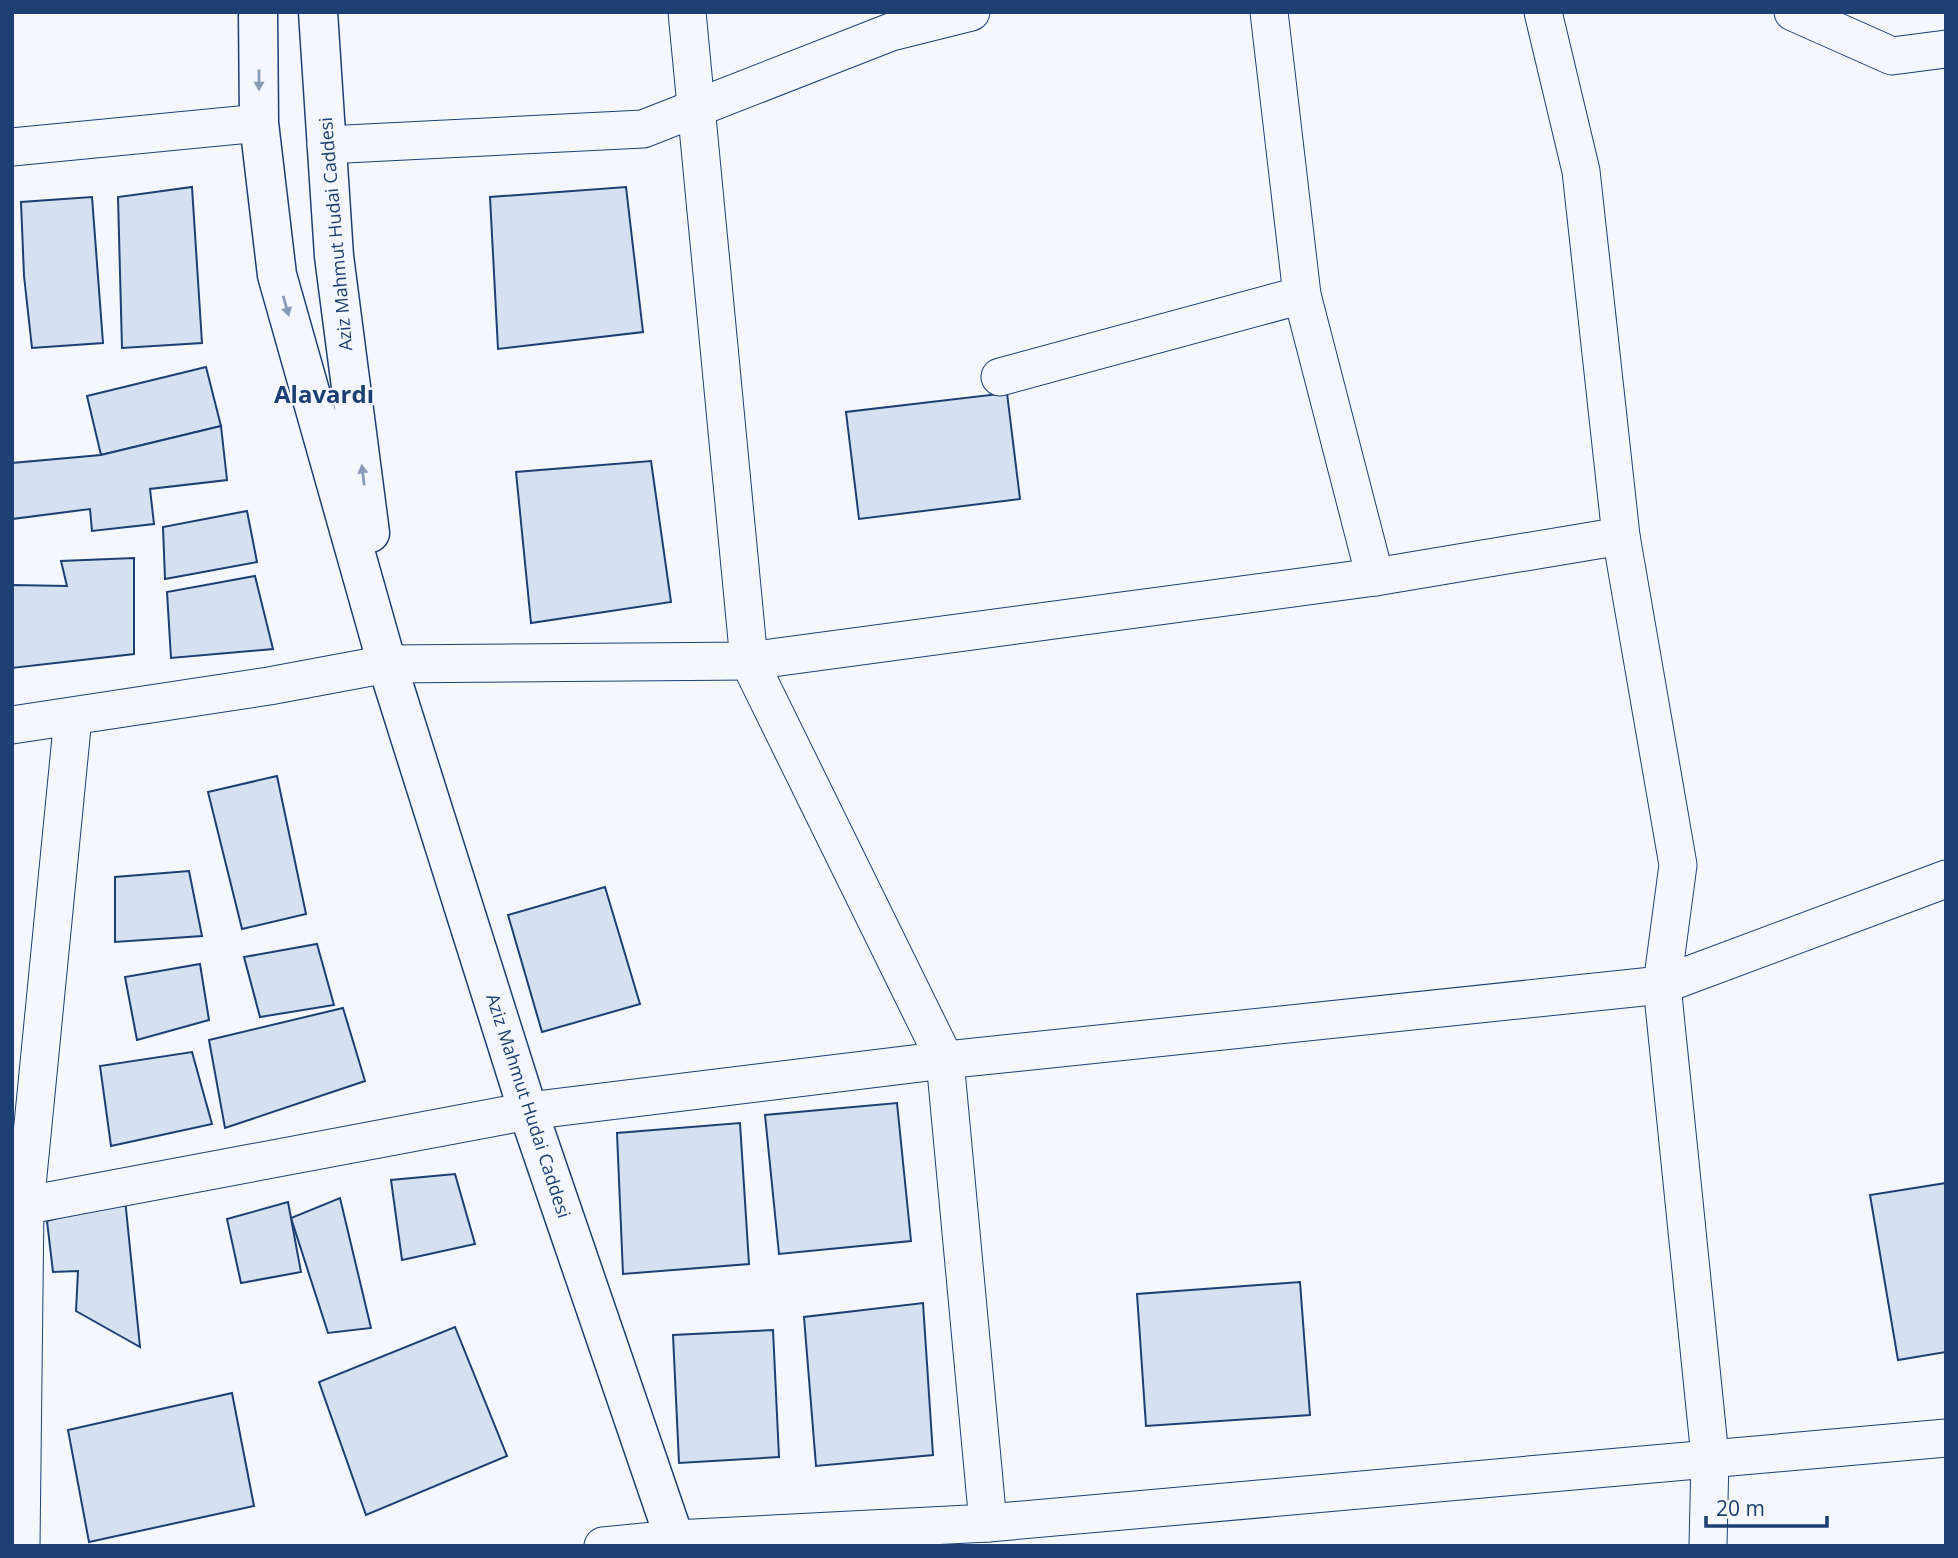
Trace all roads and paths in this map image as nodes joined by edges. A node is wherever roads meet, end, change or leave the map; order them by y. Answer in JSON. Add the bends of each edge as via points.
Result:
{"nodes":[{"id":1,"x":258,"y":12,"type":"edge"},
{"id":2,"x":318,"y":12,"type":"edge"},
{"id":3,"x":687,"y":12,"type":"edge"},
{"id":4,"x":971,"y":12,"type":"edge"},
{"id":5,"x":1269,"y":12,"type":"edge"},
{"id":6,"x":1543,"y":12,"type":"edge"},
{"id":7,"x":1793,"y":12,"type":"edge"},
{"id":8,"x":1946,"y":49,"type":"edge"},
{"id":9,"x":696,"y":111,"type":"junction"},
{"id":10,"x":259,"y":123,"type":"junction"},
{"id":11,"x":326,"y":145,"type":"junction"},
{"id":12,"x":12,"y":147,"type":"edge"},
{"id":13,"x":1302,"y":295,"type":"junction"},
{"id":14,"x":1000,"y":377,"type":"dead end"},
{"id":15,"x":1622,"y":536,"type":"junction"},
{"id":16,"x":1375,"y":577,"type":"junction"},
{"id":17,"x":749,"y":661,"type":"junction"},
{"id":18,"x":387,"y":664,"type":"junction"},
{"id":19,"x":73,"y":717,"type":"junction"},
{"id":20,"x":12,"y":725,"type":"edge"},
{"id":21,"x":1946,"y":879,"type":"edge"},
{"id":22,"x":1662,"y":985,"type":"junction"},
{"id":23,"x":945,"y":1060,"type":"junction"},
{"id":24,"x":528,"y":1111,"type":"junction"},
{"id":25,"x":19,"y":1207,"type":"edge"},
{"id":26,"x":1946,"y":1438,"type":"edge"},
{"id":27,"x":1710,"y":1457,"type":"junction"},
{"id":28,"x":989,"y":1523,"type":"junction"},
{"id":29,"x":676,"y":1542,"type":"edge"},
{"id":30,"x":21,"y":1546,"type":"edge"},
{"id":31,"x":603,"y":1546,"type":"edge"},
{"id":32,"x":1708,"y":1546,"type":"edge"}],
"edges":[{"from":1,"to":10,"type":"street","name":"Aziz Mahmut Hudai Caddesi","one_way":true},
{"from":2,"to":11,"type":"street","name":"Aziz Mahmut Hudai Caddesi"},
{"from":3,"to":9,"type":"street"},
{"from":4,"to":9,"type":"street","via":[[891,32]]},
{"from":5,"to":13,"type":"street"},
{"from":6,"to":15,"type":"street","via":[[1581,172]]},
{"from":7,"to":8,"type":"street","via":[[1892,56]]},
{"from":9,"to":11,"type":"street","via":[[643,130]]},
{"from":9,"to":17,"type":"street"},
{"from":10,"to":12,"type":"street"},
{"from":10,"to":18,"type":"street","name":"Aziz Mahmut Hudai Caddesi","one_way":true,"via":[[277,275]]},
{"from":18,"to":11,"type":"street","name":"Aziz Mahmut Hudai Caddesi","one_way":true,"via":[[334,256]]},
{"from":13,"to":14,"type":"street"},
{"from":13,"to":16,"type":"street"},
{"from":15,"to":16,"type":"street"},
{"from":15,"to":22,"type":"street","via":[[1678,865]]},
{"from":16,"to":17,"type":"street"},
{"from":17,"to":18,"type":"street"},
{"from":17,"to":23,"type":"street"},
{"from":18,"to":19,"type":"street"},
{"from":18,"to":24,"type":"street","name":"Aziz Mahmut Hudai Caddesi"},
{"from":19,"to":20,"type":"street"},
{"from":19,"to":25,"type":"street"},
{"from":21,"to":22,"type":"street"},
{"from":22,"to":23,"type":"street"},
{"from":22,"to":27,"type":"street"},
{"from":23,"to":24,"type":"street"},
{"from":23,"to":28,"type":"street"},
{"from":24,"to":25,"type":"street"},
{"from":24,"to":29,"type":"street","name":"Aziz Mahmut Hudai Caddesi"},
{"from":25,"to":30,"type":"street"},
{"from":26,"to":27,"type":"street"},
{"from":27,"to":28,"type":"street"},
{"from":27,"to":32,"type":"street"},
{"from":28,"to":29,"type":"street"},
{"from":29,"to":31,"type":"street"}]}
